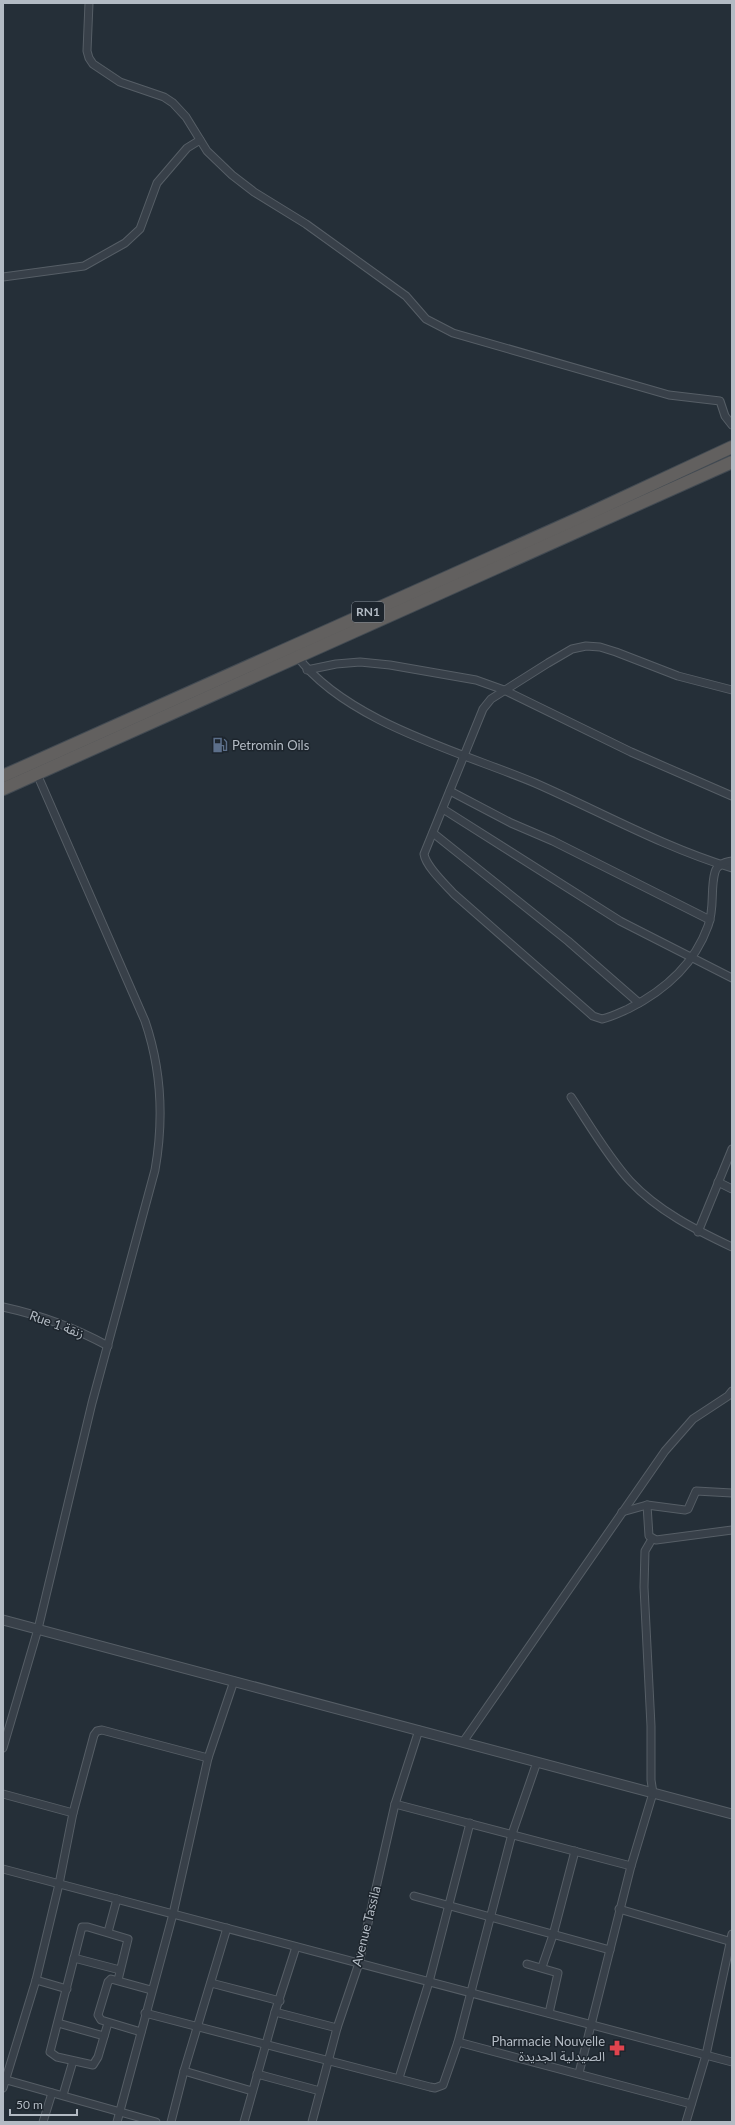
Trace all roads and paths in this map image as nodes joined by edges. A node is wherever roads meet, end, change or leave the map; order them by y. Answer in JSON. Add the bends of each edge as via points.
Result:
{"nodes":[{"id":1,"x":89,"y":3,"type":"edge"},
{"id":2,"x":200,"y":140,"type":"junction"},
{"id":3,"x":3,"y":277,"type":"edge"},
{"id":4,"x":732,"y":425,"type":"edge"},
{"id":5,"x":732,"y":447,"type":"edge"},
{"id":6,"x":732,"y":462,"type":"edge"},
{"id":7,"x":297,"y":656,"type":"junction"},
{"id":8,"x":307,"y":670,"type":"junction"},
{"id":9,"x":504,"y":690,"type":"junction"},
{"id":10,"x":732,"y":690,"type":"edge"},
{"id":11,"x":464,"y":755,"type":"junction"},
{"id":12,"x":37,"y":774,"type":"junction"},
{"id":13,"x":3,"y":776,"type":"edge"},
{"id":14,"x":3,"y":789,"type":"edge"},
{"id":15,"x":450,"y":791,"type":"junction"},
{"id":16,"x":732,"y":796,"type":"edge"},
{"id":17,"x":443,"y":809,"type":"junction"},
{"id":18,"x":433,"y":833,"type":"junction"},
{"id":19,"x":732,"y":861,"type":"edge"},
{"id":20,"x":720,"y":866,"type":"junction"},
{"id":21,"x":732,"y":868,"type":"edge"},
{"id":22,"x":710,"y":920,"type":"junction"},
{"id":23,"x":691,"y":959,"type":"junction"},
{"id":24,"x":732,"y":978,"type":"edge"},
{"id":25,"x":639,"y":1003,"type":"junction"},
{"id":26,"x":571,"y":1096,"type":"dead end"},
{"id":27,"x":732,"y":1149,"type":"edge"},
{"id":28,"x":718,"y":1182,"type":"junction"},
{"id":29,"x":732,"y":1189,"type":"edge"},
{"id":30,"x":698,"y":1232,"type":"junction"},
{"id":31,"x":732,"y":1247,"type":"edge"},
{"id":32,"x":3,"y":1307,"type":"edge"},
{"id":33,"x":108,"y":1346,"type":"junction"},
{"id":34,"x":732,"y":1391,"type":"edge"},
{"id":35,"x":732,"y":1493,"type":"edge"},
{"id":36,"x":648,"y":1505,"type":"junction"},
{"id":37,"x":622,"y":1512,"type":"junction"},
{"id":38,"x":732,"y":1530,"type":"edge"},
{"id":39,"x":652,"y":1539,"type":"junction"},
{"id":40,"x":3,"y":1620,"type":"edge"},
{"id":41,"x":38,"y":1629,"type":"junction"},
{"id":42,"x":234,"y":1682,"type":"junction"},
{"id":43,"x":419,"y":1730,"type":"junction"},
{"id":44,"x":463,"y":1742,"type":"junction"},
{"id":45,"x":3,"y":1748,"type":"edge"},
{"id":46,"x":208,"y":1758,"type":"junction"},
{"id":47,"x":537,"y":1762,"type":"junction"},
{"id":48,"x":653,"y":1792,"type":"junction"},
{"id":49,"x":3,"y":1794,"type":"edge"},
{"id":50,"x":395,"y":1804,"type":"junction"},
{"id":51,"x":73,"y":1813,"type":"junction"},
{"id":52,"x":732,"y":1814,"type":"edge"},
{"id":53,"x":470,"y":1823,"type":"junction"},
{"id":54,"x":512,"y":1834,"type":"junction"},
{"id":55,"x":575,"y":1851,"type":"junction"},
{"id":56,"x":631,"y":1866,"type":"junction"},
{"id":57,"x":3,"y":1869,"type":"edge"},
{"id":58,"x":59,"y":1884,"type":"junction"},
{"id":59,"x":414,"y":1896,"type":"dead end"},
{"id":60,"x":117,"y":1899,"type":"junction"},
{"id":61,"x":448,"y":1905,"type":"junction"},
{"id":62,"x":619,"y":1909,"type":"junction"},
{"id":63,"x":173,"y":1914,"type":"junction"},
{"id":64,"x":491,"y":1917,"type":"junction"},
{"id":65,"x":227,"y":1928,"type":"junction"},
{"id":66,"x":108,"y":1932,"type":"junction"},
{"id":67,"x":553,"y":1935,"type":"junction"},
{"id":68,"x":731,"y":1939,"type":"edge"},
{"id":69,"x":296,"y":1947,"type":"junction"},
{"id":70,"x":610,"y":1950,"type":"junction"},
{"id":71,"x":74,"y":1958,"type":"junction"},
{"id":72,"x":359,"y":1963,"type":"junction"},
{"id":73,"x":527,"y":1964,"type":"dead end"},
{"id":74,"x":542,"y":1967,"type":"junction"},
{"id":75,"x":120,"y":1970,"type":"junction"},
{"id":76,"x":36,"y":1980,"type":"junction"},
{"id":77,"x":118,"y":1980,"type":"junction"},
{"id":78,"x":211,"y":1982,"type":"junction"},
{"id":79,"x":429,"y":1982,"type":"junction"},
{"id":80,"x":67,"y":1989,"type":"junction"},
{"id":81,"x":151,"y":1990,"type":"junction"},
{"id":82,"x":472,"y":1993,"type":"junction"},
{"id":83,"x":280,"y":2001,"type":"junction"},
{"id":84,"x":275,"y":2012,"type":"junction"},
{"id":85,"x":145,"y":2013,"type":"junction"},
{"id":86,"x":549,"y":2013,"type":"junction"},
{"id":87,"x":58,"y":2023,"type":"junction"},
{"id":88,"x":108,"y":2023,"type":"junction"},
{"id":89,"x":592,"y":2025,"type":"junction"},
{"id":90,"x":198,"y":2027,"type":"junction"},
{"id":91,"x":337,"y":2028,"type":"junction"},
{"id":92,"x":141,"y":2032,"type":"junction"},
{"id":93,"x":104,"y":2036,"type":"junction"},
{"id":94,"x":458,"y":2042,"type":"junction"},
{"id":95,"x":267,"y":2045,"type":"junction"},
{"id":96,"x":706,"y":2055,"type":"junction"},
{"id":97,"x":328,"y":2060,"type":"junction"},
{"id":98,"x":73,"y":2061,"type":"junction"},
{"id":99,"x":732,"y":2062,"type":"edge"},
{"id":100,"x":184,"y":2071,"type":"junction"},
{"id":101,"x":579,"y":2073,"type":"junction"},
{"id":102,"x":257,"y":2074,"type":"junction"},
{"id":103,"x":399,"y":2078,"type":"junction"},
{"id":104,"x":4,"y":2079,"type":"edge"},
{"id":105,"x":3,"y":2088,"type":"edge"},
{"id":106,"x":252,"y":2091,"type":"junction"},
{"id":107,"x":320,"y":2091,"type":"junction"},
{"id":108,"x":52,"y":2093,"type":"junction"},
{"id":109,"x":63,"y":2096,"type":"junction"},
{"id":110,"x":691,"y":2104,"type":"junction"},
{"id":111,"x":120,"y":2111,"type":"junction"},
{"id":112,"x":43,"y":2122,"type":"edge"},
{"id":113,"x":116,"y":2122,"type":"edge"},
{"id":114,"x":156,"y":2122,"type":"edge"},
{"id":115,"x":171,"y":2122,"type":"edge"},
{"id":116,"x":244,"y":2122,"type":"edge"},
{"id":117,"x":312,"y":2122,"type":"edge"},
{"id":118,"x":686,"y":2122,"type":"edge"}],
"edges":[{"from":1,"to":2,"type":"street","via":[[89,58],[120,82],[164,97],[173,103],[186,117]]},
{"from":2,"to":3,"type":"street","via":[[187,148],[157,183],[140,228],[125,243],[84,266]]},
{"from":2,"to":4,"type":"street","via":[[207,151],[243,183],[306,224],[406,296],[421,315],[439,328],[656,392],[720,401],[725,416]]},
{"from":5,"to":13,"type":"highway","number":"RN1","via":[[584,516]]},
{"from":6,"to":7,"type":"highway","number":"RN1"},
{"from":7,"to":8,"type":"street"},
{"from":7,"to":12,"type":"highway","number":"RN1"},
{"from":8,"to":9,"type":"street","via":[[360,662],[390,665],[476,680]]},
{"from":8,"to":11,"type":"street","via":[[359,709],[421,739]]},
{"from":9,"to":10,"type":"street","via":[[572,649],[586,646],[600,647],[678,676]]},
{"from":9,"to":11,"type":"street","via":[[491,699],[483,709]]},
{"from":9,"to":16,"type":"street","via":[[631,752]]},
{"from":11,"to":15,"type":"street"},
{"from":11,"to":20,"type":"street","via":[[535,784],[671,847]]},
{"from":12,"to":14,"type":"highway","number":"RN1"},
{"from":12,"to":33,"type":"street","via":[[145,1021],[154,1048],[160,1081],[159,1146],[155,1170]]},
{"from":15,"to":17,"type":"street"},
{"from":15,"to":22,"type":"street"},
{"from":17,"to":18,"type":"street"},
{"from":17,"to":23,"type":"street","via":[[620,922]]},
{"from":18,"to":25,"type":"street","via":[[568,941]]},
{"from":18,"to":25,"type":"street","via":[[425,858],[440,880],[593,1016],[599,1019],[608,1018]]},
{"from":19,"to":20,"type":"street"},
{"from":20,"to":21,"type":"street"},
{"from":20,"to":22,"type":"street","via":[[715,872]]},
{"from":22,"to":23,"type":"street","via":[[701,944]]},
{"from":23,"to":24,"type":"street"},
{"from":23,"to":25,"type":"street","via":[[670,982]]},
{"from":26,"to":30,"type":"street","via":[[630,1181],[661,1207]]},
{"from":27,"to":28,"type":"street"},
{"from":28,"to":29,"type":"street"},
{"from":28,"to":30,"type":"street"},
{"from":30,"to":31,"type":"street"},
{"from":32,"to":33,"type":"street","name":"Rue 1 زنقة","via":[[52,1321]]},
{"from":33,"to":41,"type":"street"},
{"from":34,"to":37,"type":"street","via":[[693,1419],[665,1451]]},
{"from":35,"to":36,"type":"street","via":[[696,1491],[688,1509],[685,1510]]},
{"from":36,"to":37,"type":"street"},
{"from":36,"to":39,"type":"street"},
{"from":37,"to":44,"type":"street"},
{"from":38,"to":39,"type":"street"},
{"from":39,"to":48,"type":"street","via":[[644,1551],[644,1586]]},
{"from":40,"to":41,"type":"street"},
{"from":41,"to":42,"type":"street"},
{"from":41,"to":45,"type":"street"},
{"from":42,"to":43,"type":"street"},
{"from":42,"to":46,"type":"street"},
{"from":43,"to":44,"type":"street"},
{"from":43,"to":50,"type":"street","name":"Avenue Tassila"},
{"from":44,"to":47,"type":"street"},
{"from":46,"to":51,"type":"street","via":[[111,1732],[97,1731]]},
{"from":46,"to":63,"type":"street"},
{"from":47,"to":48,"type":"street"},
{"from":47,"to":54,"type":"street"},
{"from":48,"to":52,"type":"street"},
{"from":48,"to":56,"type":"street"},
{"from":49,"to":51,"type":"street"},
{"from":50,"to":53,"type":"street"},
{"from":50,"to":72,"type":"street","name":"Avenue Tassila"},
{"from":51,"to":58,"type":"street"},
{"from":53,"to":54,"type":"street"},
{"from":53,"to":61,"type":"street"},
{"from":54,"to":55,"type":"street"},
{"from":54,"to":64,"type":"street"},
{"from":55,"to":56,"type":"street"},
{"from":55,"to":67,"type":"street"},
{"from":56,"to":62,"type":"street"},
{"from":57,"to":58,"type":"street"},
{"from":58,"to":60,"type":"street"},
{"from":58,"to":76,"type":"street"},
{"from":59,"to":61,"type":"street"},
{"from":60,"to":63,"type":"street"},
{"from":60,"to":66,"type":"street"},
{"from":61,"to":64,"type":"street"},
{"from":61,"to":79,"type":"street"},
{"from":62,"to":68,"type":"street"},
{"from":62,"to":70,"type":"street"},
{"from":63,"to":65,"type":"street"},
{"from":63,"to":81,"type":"street"},
{"from":64,"to":67,"type":"street"},
{"from":64,"to":82,"type":"street"},
{"from":65,"to":69,"type":"street"},
{"from":65,"to":78,"type":"street"},
{"from":66,"to":71,"type":"street","via":[[82,1927]]},
{"from":66,"to":75,"type":"street","via":[[128,1940]]},
{"from":67,"to":70,"type":"street"},
{"from":67,"to":74,"type":"street"},
{"from":68,"to":96,"type":"street"},
{"from":69,"to":72,"type":"street"},
{"from":69,"to":83,"type":"street"},
{"from":70,"to":89,"type":"street"},
{"from":71,"to":75,"type":"street"},
{"from":71,"to":80,"type":"street"},
{"from":72,"to":79,"type":"street"},
{"from":72,"to":91,"type":"street","name":"Avenue Tassila"},
{"from":73,"to":74,"type":"street"},
{"from":74,"to":86,"type":"street","via":[[558,1975]]},
{"from":75,"to":77,"type":"street"},
{"from":76,"to":80,"type":"street"},
{"from":76,"to":104,"type":"street"},
{"from":77,"to":81,"type":"street"},
{"from":77,"to":88,"type":"street","via":[[111,1979],[108,1982],[98,2015],[101,2020]]},
{"from":78,"to":83,"type":"street"},
{"from":78,"to":90,"type":"street"},
{"from":79,"to":82,"type":"street"},
{"from":79,"to":103,"type":"street"},
{"from":80,"to":87,"type":"street"},
{"from":81,"to":85,"type":"street"},
{"from":82,"to":86,"type":"street"},
{"from":82,"to":94,"type":"street"},
{"from":83,"to":84,"type":"street"},
{"from":84,"to":91,"type":"street"},
{"from":84,"to":95,"type":"street"},
{"from":85,"to":90,"type":"street"},
{"from":85,"to":92,"type":"street"},
{"from":86,"to":89,"type":"street"},
{"from":87,"to":93,"type":"street"},
{"from":87,"to":98,"type":"street","via":[[50,2052],[57,2057]]},
{"from":88,"to":92,"type":"street"},
{"from":88,"to":93,"type":"street"},
{"from":89,"to":96,"type":"street"},
{"from":89,"to":101,"type":"street"},
{"from":90,"to":95,"type":"street"},
{"from":90,"to":100,"type":"street"},
{"from":91,"to":97,"type":"street","name":"Avenue Tassila"},
{"from":92,"to":111,"type":"street"},
{"from":93,"to":98,"type":"street","via":[[95,2063],[89,2065]]},
{"from":94,"to":101,"type":"street"},
{"from":94,"to":103,"type":"street","via":[[443,2085],[435,2088]]},
{"from":95,"to":97,"type":"street"},
{"from":95,"to":102,"type":"street"},
{"from":96,"to":99,"type":"street"},
{"from":96,"to":110,"type":"street"},
{"from":97,"to":103,"type":"street"},
{"from":97,"to":107,"type":"street","name":"Avenue Tassila"},
{"from":98,"to":109,"type":"street"},
{"from":100,"to":106,"type":"street"},
{"from":100,"to":115,"type":"street"},
{"from":101,"to":110,"type":"street"},
{"from":102,"to":106,"type":"street"},
{"from":102,"to":107,"type":"street"},
{"from":104,"to":105,"type":"street"},
{"from":104,"to":108,"type":"street"},
{"from":106,"to":116,"type":"street"},
{"from":107,"to":117,"type":"street","name":"Avenue Tassila"},
{"from":108,"to":109,"type":"street"},
{"from":108,"to":112,"type":"street"},
{"from":109,"to":111,"type":"street"},
{"from":110,"to":118,"type":"street"},
{"from":111,"to":113,"type":"street"},
{"from":111,"to":114,"type":"street"}]}
